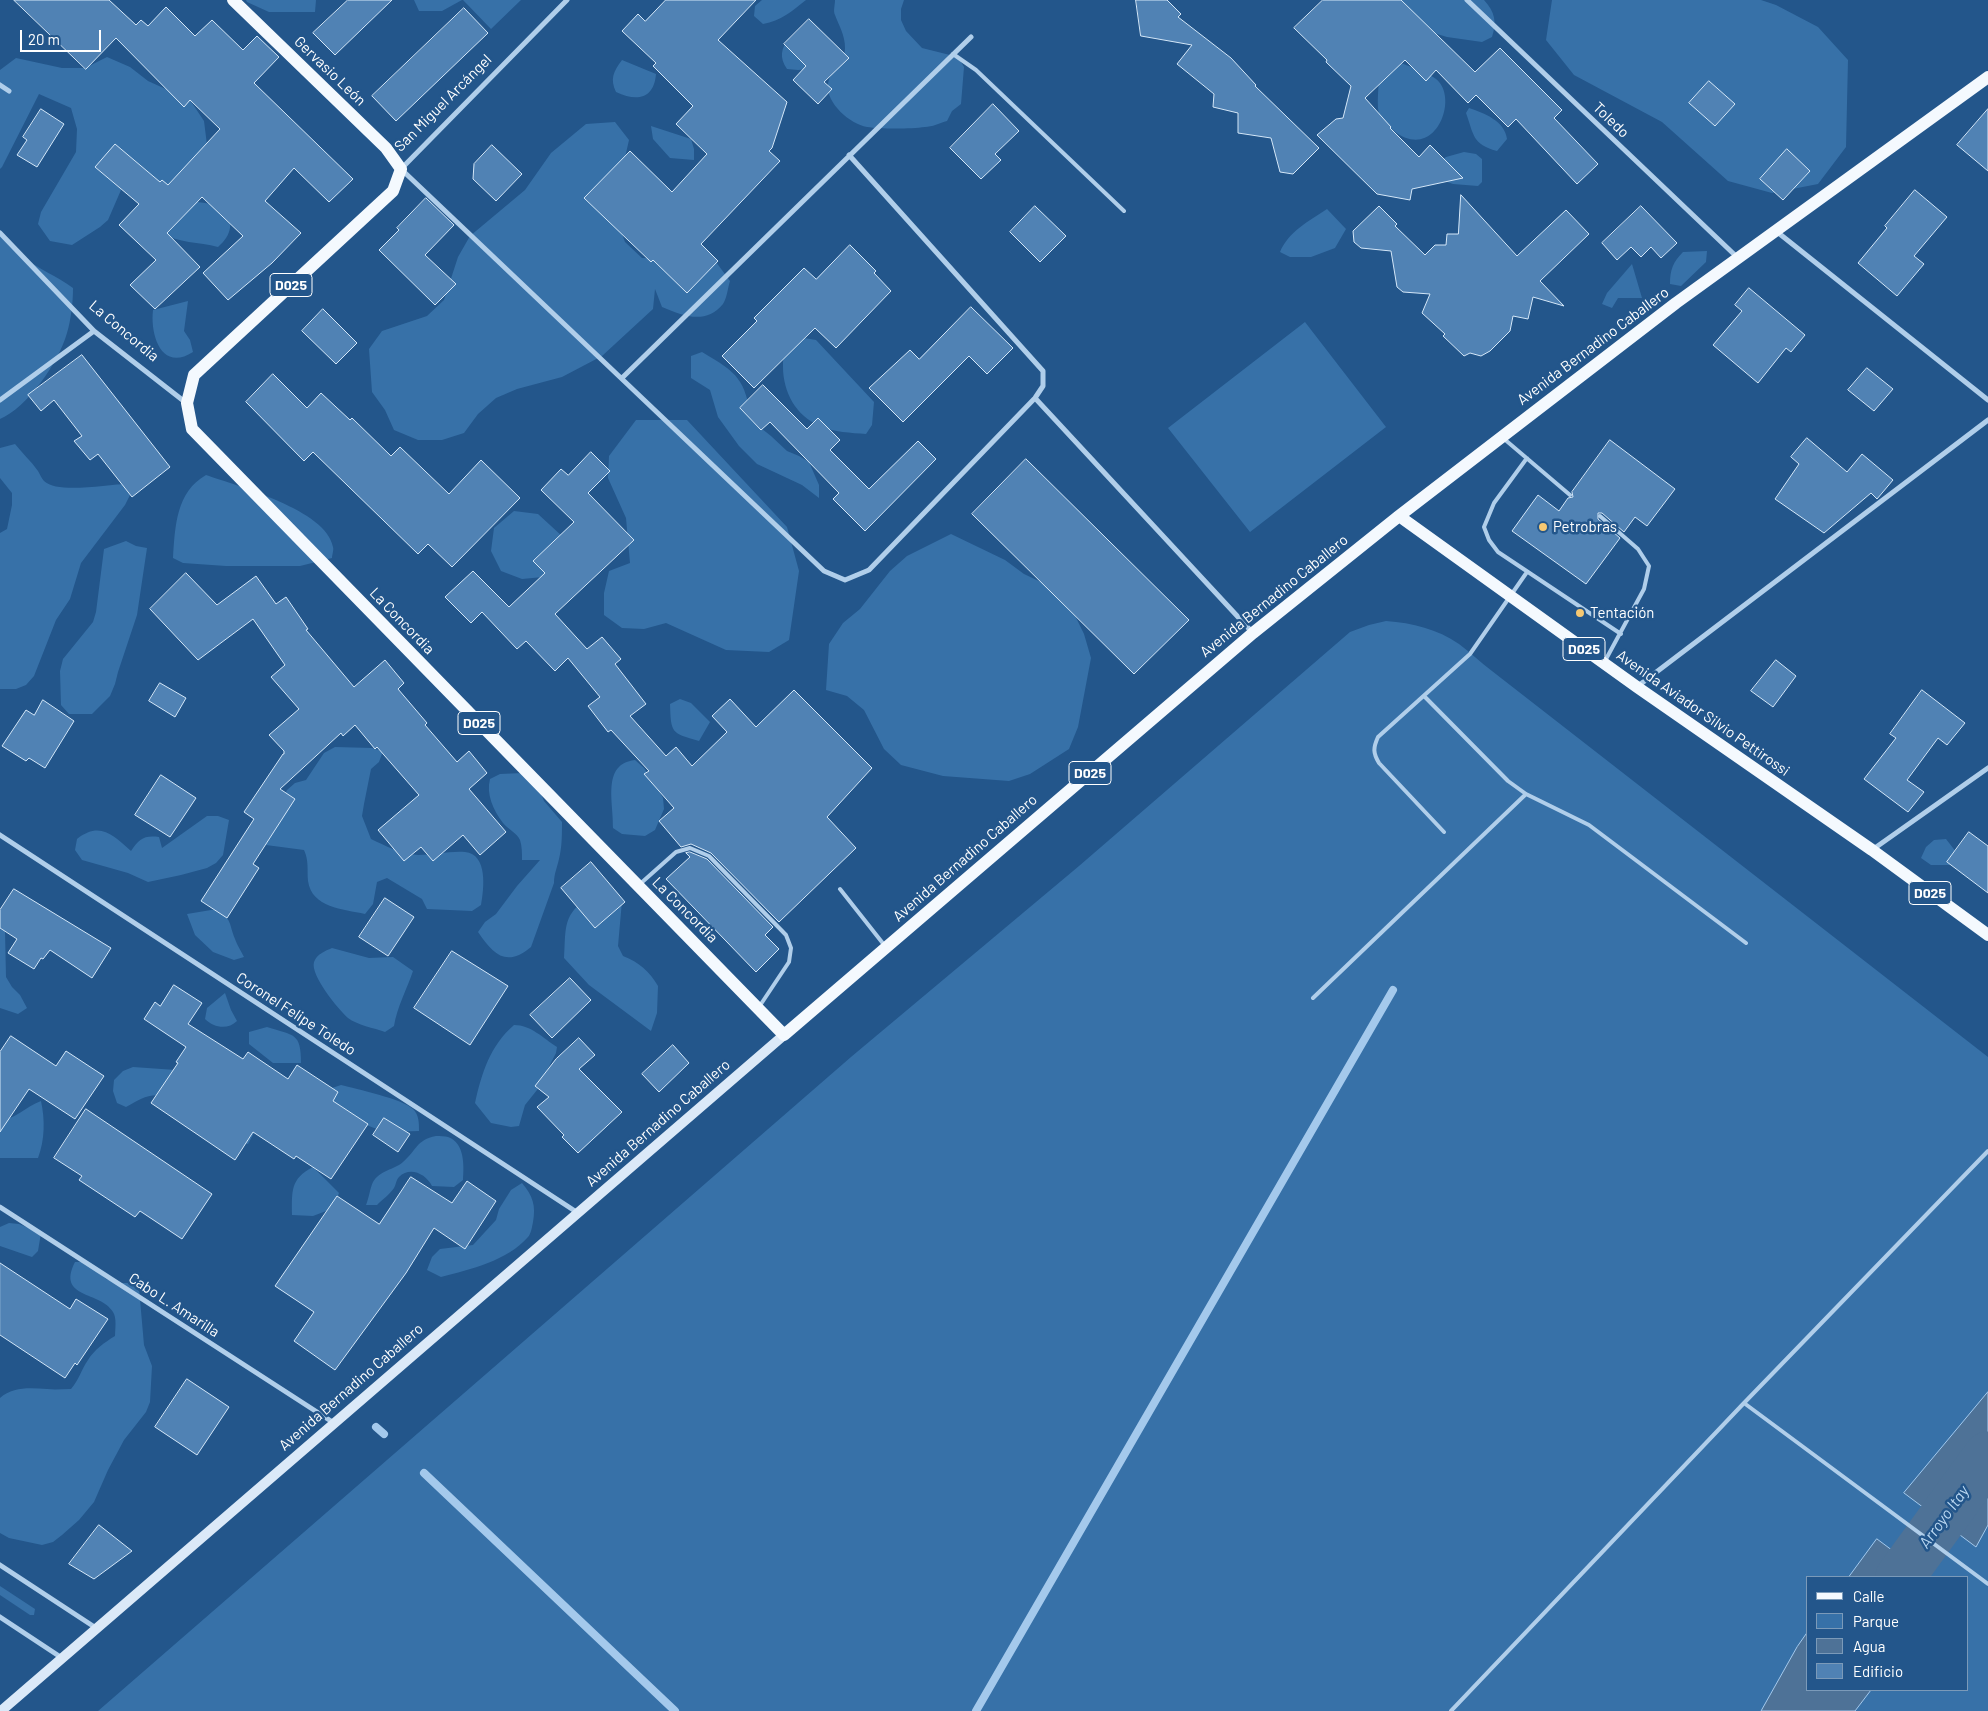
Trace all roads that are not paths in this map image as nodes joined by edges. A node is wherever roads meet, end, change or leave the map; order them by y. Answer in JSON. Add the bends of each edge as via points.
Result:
{"nodes":[{"id":1,"x":233,"y":0,"type":"edge"},
{"id":2,"x":567,"y":0,"type":"edge"},
{"id":3,"x":1468,"y":0,"type":"edge"},
{"id":4,"x":971,"y":37,"type":"dead end"},
{"id":5,"x":953,"y":54,"type":"junction"},
{"id":6,"x":1988,"y":77,"type":"edge"},
{"id":7,"x":0,"y":85,"type":"edge"},
{"id":8,"x":9,"y":91,"type":"dead end"},
{"id":9,"x":849,"y":155,"type":"junction"},
{"id":10,"x":401,"y":169,"type":"junction"},
{"id":11,"x":1124,"y":211,"type":"dead end"},
{"id":12,"x":1776,"y":231,"type":"junction"},
{"id":13,"x":0,"y":232,"type":"edge"},
{"id":14,"x":1738,"y":258,"type":"junction"},
{"id":15,"x":94,"y":331,"type":"junction"},
{"id":16,"x":622,"y":378,"type":"junction"},
{"id":17,"x":1035,"y":398,"type":"junction"},
{"id":18,"x":0,"y":400,"type":"edge"},
{"id":19,"x":1988,"y":400,"type":"edge"},
{"id":20,"x":186,"y":403,"type":"junction"},
{"id":21,"x":1988,"y":420,"type":"edge"},
{"id":22,"x":1501,"y":437,"type":"junction"},
{"id":23,"x":1527,"y":458,"type":"junction"},
{"id":24,"x":1570,"y":495,"type":"dead end"},
{"id":25,"x":1399,"y":516,"type":"junction"},
{"id":26,"x":1600,"y":516,"type":"dead end"},
{"id":27,"x":1527,"y":572,"type":"junction"},
{"id":28,"x":1511,"y":595,"type":"junction"},
{"id":29,"x":1253,"y":633,"type":"junction"},
{"id":30,"x":1621,"y":634,"type":"junction"},
{"id":31,"x":1604,"y":663,"type":"junction"},
{"id":32,"x":1637,"y":687,"type":"junction"},
{"id":33,"x":1424,"y":696,"type":"junction"},
{"id":34,"x":1988,"y":768,"type":"edge"},
{"id":35,"x":1526,"y":794,"type":"junction"},
{"id":36,"x":1444,"y":832,"type":"dead end"},
{"id":37,"x":0,"y":835,"type":"edge"},
{"id":38,"x":1872,"y":850,"type":"junction"},
{"id":39,"x":638,"y":886,"type":"junction"},
{"id":40,"x":840,"y":889,"type":"dead end"},
{"id":41,"x":1988,"y":935,"type":"edge"},
{"id":42,"x":1746,"y":943,"type":"dead end"},
{"id":43,"x":886,"y":948,"type":"junction"},
{"id":44,"x":1313,"y":998,"type":"dead end"},
{"id":45,"x":759,"y":1008,"type":"junction"},
{"id":46,"x":784,"y":1035,"type":"junction"},
{"id":47,"x":1988,"y":1151,"type":"edge"},
{"id":48,"x":0,"y":1207,"type":"edge"},
{"id":49,"x":578,"y":1213,"type":"junction"},
{"id":50,"x":1744,"y":1403,"type":"junction"},
{"id":51,"x":334,"y":1423,"type":"junction"},
{"id":52,"x":0,"y":1565,"type":"edge"},
{"id":53,"x":1988,"y":1584,"type":"edge"},
{"id":54,"x":0,"y":1617,"type":"edge"},
{"id":55,"x":96,"y":1629,"type":"junction"},
{"id":56,"x":62,"y":1658,"type":"junction"},
{"id":57,"x":1,"y":1711,"type":"edge"},
{"id":58,"x":1451,"y":1711,"type":"edge"}],
"edges":[{"from":1,"to":10,"type":"main road","name":"Gervasio León","via":[[386,148]]},
{"from":2,"to":10,"type":"street","name":"San Miguel Arcángel"},
{"from":3,"to":14,"type":"street","name":"Toledo"},
{"from":4,"to":5,"type":"street"},
{"from":5,"to":9,"type":"street"},
{"from":5,"to":11,"type":"lane","via":[[976,70]]},
{"from":6,"to":12,"type":"main road","name":"Avenida Bernadino Caballero"},
{"from":7,"to":8,"type":"street"},
{"from":9,"to":16,"type":"street"},
{"from":9,"to":17,"type":"street","via":[[1043,371],[1043,386]]},
{"from":10,"to":16,"type":"street"},
{"from":10,"to":20,"type":"main road","name":"San Miguel Arcángel","number":"D025","via":[[393,191],[194,375]]},
{"from":12,"to":14,"type":"main road","name":"Avenida Bernadino Caballero"},
{"from":12,"to":19,"type":"street"},
{"from":13,"to":15,"type":"street","name":"La Concordia"},
{"from":14,"to":22,"type":"main road","name":"Avenida Bernadino Caballero"},
{"from":15,"to":18,"type":"street"},
{"from":15,"to":20,"type":"street","name":"La Concordia"},
{"from":16,"to":17,"type":"street","via":[[824,571],[845,580],[869,570]]},
{"from":17,"to":29,"type":"street"},
{"from":20,"to":39,"type":"main road","name":"La Concordia","number":"D025","via":[[192,429]]},
{"from":21,"to":32,"type":"street"},
{"from":22,"to":23,"type":"lane"},
{"from":22,"to":25,"type":"main road","name":"Avenida Bernadino Caballero"},
{"from":23,"to":24,"type":"lane"},
{"from":23,"to":27,"type":"lane","via":[[1494,503],[1484,526],[1488,540],[1498,552]]},
{"from":25,"to":28,"type":"main road","name":"Avenida Aviador Silvio Pettirossi","number":"D025"},
{"from":25,"to":29,"type":"main road","name":"Avenida Bernadino Caballero","number":"D025"},
{"from":26,"to":30,"type":"lane","via":[[1638,549],[1649,566],[1644,589]]},
{"from":27,"to":28,"type":"lane"},
{"from":27,"to":30,"type":"lane"},
{"from":28,"to":31,"type":"main road","name":"Avenida Aviador Silvio Pettirossi","number":"D025"},
{"from":28,"to":33,"type":"lane","via":[[1470,654]]},
{"from":29,"to":43,"type":"main road","name":"Avenida Bernadino Caballero","number":"D025"},
{"from":30,"to":31,"type":"lane"},
{"from":31,"to":32,"type":"main road","name":"Avenida Aviador Silvio Pettirossi","number":"D025"},
{"from":32,"to":38,"type":"main road","name":"Avenida Aviador Silvio Pettirossi","number":"D025"},
{"from":33,"to":35,"type":"lane"},
{"from":33,"to":36,"type":"lane","via":[[1378,737],[1374,754]]},
{"from":34,"to":38,"type":"street"},
{"from":35,"to":42,"type":"lane","via":[[1589,825]]},
{"from":35,"to":44,"type":"lane"},
{"from":37,"to":49,"type":"street","name":"Coronel Felipe Toledo"},
{"from":38,"to":41,"type":"main road","name":"Avenida Aviador Silvio Pettirossi","number":"D025"},
{"from":39,"to":45,"type":"main road","name":"La Concordia","number":"D025"},
{"from":39,"to":45,"type":"lane","via":[[676,852],[690,848],[709,856],[786,935],[791,948],[789,962]]},
{"from":40,"to":43,"type":"lane"},
{"from":43,"to":46,"type":"main road","name":"Avenida Bernadino Caballero","number":"D025"},
{"from":45,"to":46,"type":"main road","name":"La Concordia","number":"D025"},
{"from":46,"to":49,"type":"street","name":"Avenida Bernadino Caballero"},
{"from":47,"to":50,"type":"lane"},
{"from":48,"to":51,"type":"street","name":"Cabo L. Amarilla"},
{"from":49,"to":51,"type":"street","name":"Avenida Bernadino Caballero"},
{"from":50,"to":53,"type":"lane"},
{"from":50,"to":58,"type":"lane"},
{"from":51,"to":55,"type":"street","name":"Avenida Bernadino Caballero"},
{"from":52,"to":55,"type":"street"},
{"from":54,"to":56,"type":"street"},
{"from":55,"to":56,"type":"street","name":"Avenida Bernadino Caballero"},
{"from":56,"to":57,"type":"street","name":"Avenida Bernadino Caballero"}]}
